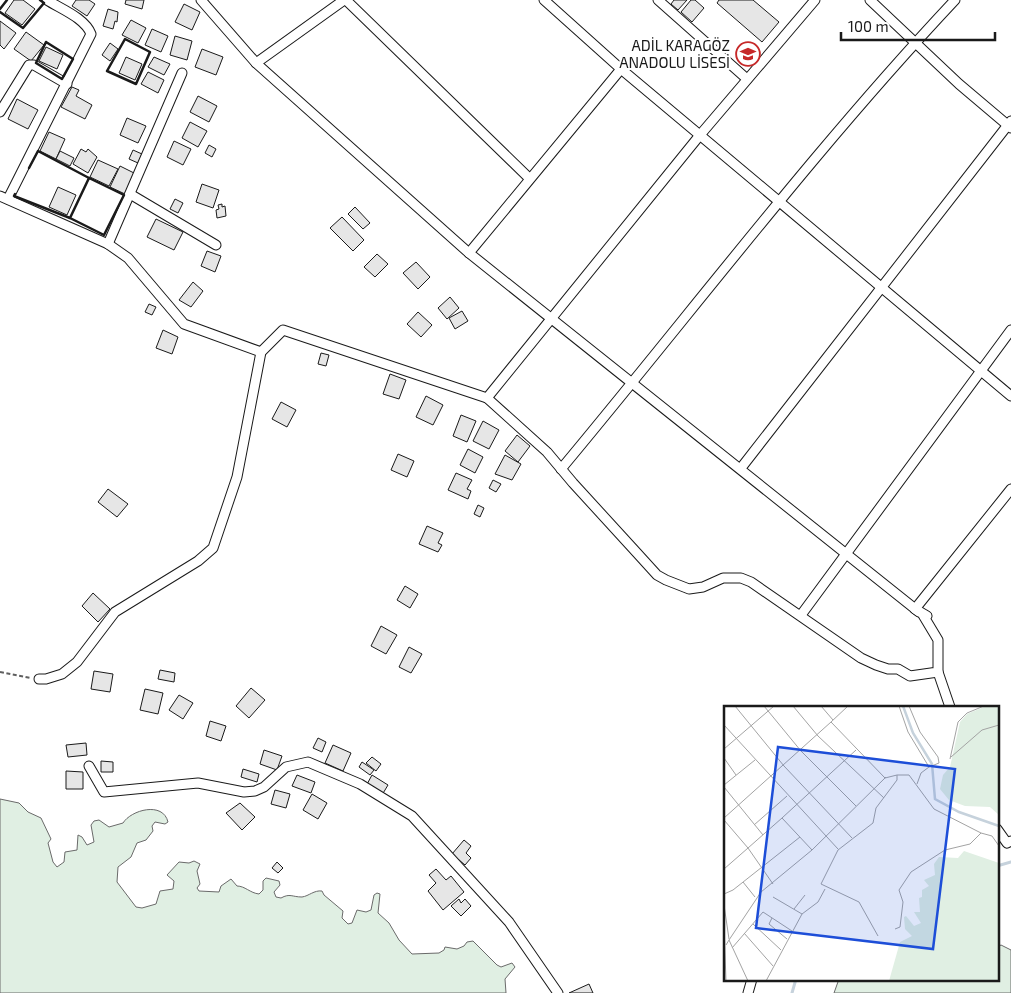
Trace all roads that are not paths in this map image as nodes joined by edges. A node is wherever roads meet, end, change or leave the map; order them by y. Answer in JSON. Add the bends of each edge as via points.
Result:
{"nodes":[{"id":1,"x":47,"y":0,"type":"edge"},
{"id":2,"x":201,"y":0,"type":"edge"},
{"id":3,"x":345,"y":0,"type":"edge"},
{"id":4,"x":544,"y":0,"type":"edge"},
{"id":5,"x":658,"y":0,"type":"edge"},
{"id":6,"x":815,"y":0,"type":"edge"},
{"id":7,"x":870,"y":0,"type":"edge"},
{"id":8,"x":955,"y":0,"type":"edge"},
{"id":9,"x":915,"y":43,"type":"junction"},
{"id":10,"x":256,"y":63,"type":"junction"},
{"id":11,"x":621,"y":68,"type":"junction"},
{"id":12,"x":182,"y":74,"type":"dead end"},
{"id":13,"x":747,"y":79,"type":"junction"},
{"id":14,"x":67,"y":84,"type":"junction"},
{"id":15,"x":0,"y":112,"type":"edge"},
{"id":16,"x":1010,"y":125,"type":"edge"},
{"id":17,"x":700,"y":135,"type":"junction"},
{"id":18,"x":529,"y":178,"type":"junction"},
{"id":19,"x":130,"y":194,"type":"junction"},
{"id":20,"x":4,"y":197,"type":"edge"},
{"id":21,"x":779,"y":202,"type":"junction"},
{"id":22,"x":108,"y":244,"type":"junction"},
{"id":23,"x":216,"y":245,"type":"dead end"},
{"id":24,"x":469,"y":253,"type":"junction"},
{"id":25,"x":880,"y":287,"type":"junction"},
{"id":26,"x":554,"y":318,"type":"junction"},
{"id":27,"x":1011,"y":330,"type":"edge"},
{"id":28,"x":261,"y":352,"type":"junction"},
{"id":29,"x":981,"y":370,"type":"junction"},
{"id":30,"x":634,"y":382,"type":"junction"},
{"id":31,"x":1011,"y":396,"type":"edge"},
{"id":32,"x":487,"y":398,"type":"junction"},
{"id":33,"x":742,"y":468,"type":"junction"},
{"id":34,"x":561,"y":470,"type":"junction"},
{"id":35,"x":1011,"y":489,"type":"edge"},
{"id":36,"x":846,"y":552,"type":"junction"},
{"id":37,"x":915,"y":609,"type":"junction"},
{"id":38,"x":800,"y":616,"type":"junction"},
{"id":39,"x":938,"y":672,"type":"junction"},
{"id":40,"x":38,"y":679,"type":"road end"},
{"id":41,"x":950,"y":706,"type":"edge"},
{"id":42,"x":89,"y":766,"type":"dead end"},
{"id":43,"x":998,"y":830,"type":"edge"},
{"id":44,"x":1009,"y":842,"type":"edge"},
{"id":45,"x":1011,"y":852,"type":"edge"},
{"id":46,"x":752,"y":980,"type":"edge"},
{"id":47,"x":558,"y":993,"type":"edge"},
{"id":48,"x":748,"y":993,"type":"edge"}],
"edges":[{"from":1,"to":14,"type":"street","via":[[82,22],[91,34]]},
{"from":2,"to":10,"type":"street"},
{"from":3,"to":10,"type":"street"},
{"from":3,"to":18,"type":"street"},
{"from":4,"to":11,"type":"street"},
{"from":5,"to":13,"type":"street"},
{"from":6,"to":13,"type":"street"},
{"from":7,"to":9,"type":"street"},
{"from":8,"to":9,"type":"street"},
{"from":9,"to":16,"type":"street"},
{"from":9,"to":21,"type":"street"},
{"from":10,"to":24,"type":"street"},
{"from":11,"to":17,"type":"street"},
{"from":11,"to":18,"type":"street"},
{"from":12,"to":19,"type":"street"},
{"from":13,"to":17,"type":"street"},
{"from":14,"to":15,"type":"street","via":[[29,65]]},
{"from":14,"to":20,"type":"street"},
{"from":16,"to":25,"type":"street"},
{"from":17,"to":21,"type":"street"},
{"from":17,"to":26,"type":"street"},
{"from":18,"to":24,"type":"street"},
{"from":19,"to":22,"type":"street"},
{"from":19,"to":23,"type":"street"},
{"from":20,"to":22,"type":"street"},
{"from":21,"to":25,"type":"street"},
{"from":21,"to":30,"type":"street"},
{"from":22,"to":28,"type":"street","via":[[128,258],[184,324]]},
{"from":24,"to":26,"type":"street"},
{"from":25,"to":29,"type":"street"},
{"from":25,"to":33,"type":"street"},
{"from":26,"to":30,"type":"street"},
{"from":26,"to":32,"type":"street"},
{"from":27,"to":29,"type":"street"},
{"from":28,"to":32,"type":"street","via":[[283,330]]},
{"from":28,"to":40,"type":"street","via":[[237,477],[213,548],[198,561],[115,612],[77,662],[62,674]]},
{"from":29,"to":31,"type":"street"},
{"from":29,"to":36,"type":"street"},
{"from":30,"to":33,"type":"street"},
{"from":30,"to":34,"type":"street"},
{"from":32,"to":34,"type":"street","via":[[547,452]]},
{"from":33,"to":36,"type":"street"},
{"from":34,"to":38,"type":"street","via":[[657,575],[689,588],[703,587],[723,578],[741,578]]},
{"from":35,"to":37,"type":"street"},
{"from":36,"to":37,"type":"street"},
{"from":36,"to":38,"type":"street"},
{"from":37,"to":39,"type":"street","via":[[924,615],[938,640]]},
{"from":38,"to":39,"type":"street","via":[[861,658],[888,670],[898,669],[910,676]]},
{"from":39,"to":41,"type":"street"},
{"from":42,"to":47,"type":"street","via":[[104,792],[198,783],[244,792],[255,791],[286,767],[308,762],[360,784],[412,816],[509,922]]},
{"from":43,"to":44,"type":"street"},
{"from":44,"to":45,"type":"street"},
{"from":46,"to":48,"type":"street"}]}
